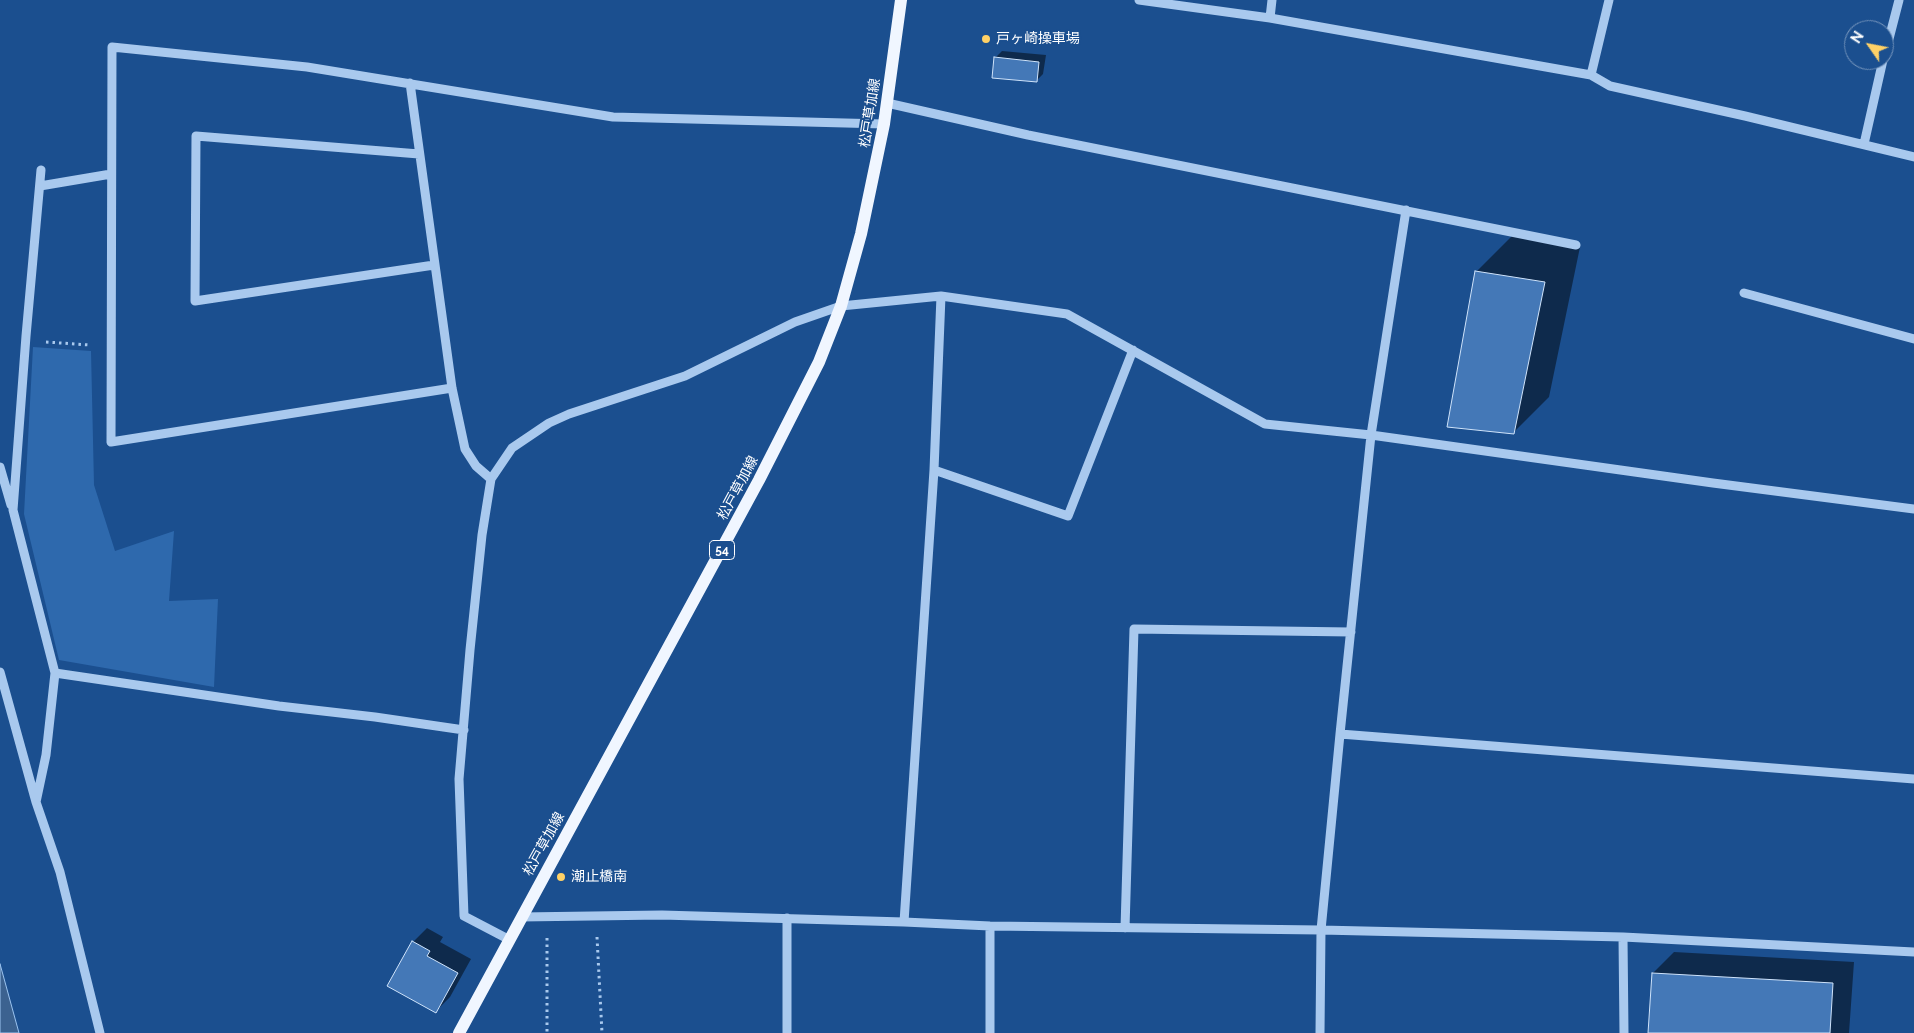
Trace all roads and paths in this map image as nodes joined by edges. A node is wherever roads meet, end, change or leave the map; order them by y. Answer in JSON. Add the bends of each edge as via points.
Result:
{"nodes":[{"id":1,"x":902,"y":0,"type":"edge"},
{"id":2,"x":1139,"y":0,"type":"edge"},
{"id":3,"x":1272,"y":0,"type":"edge"},
{"id":4,"x":1609,"y":0,"type":"edge"},
{"id":5,"x":1899,"y":0,"type":"edge"},
{"id":6,"x":1270,"y":18,"type":"junction"},
{"id":7,"x":1894,"y":20,"type":"edge"},
{"id":8,"x":1881,"y":70,"type":"edge"},
{"id":9,"x":1591,"y":75,"type":"junction"},
{"id":10,"x":410,"y":83,"type":"junction"},
{"id":11,"x":887,"y":104,"type":"junction"},
{"id":12,"x":884,"y":124,"type":"junction"},
{"id":13,"x":1864,"y":144,"type":"junction"},
{"id":14,"x":419,"y":154,"type":"junction"},
{"id":15,"x":1914,"y":157,"type":"edge"},
{"id":16,"x":41,"y":170,"type":"dead end"},
{"id":17,"x":112,"y":174,"type":"junction"},
{"id":18,"x":40,"y":186,"type":"junction"},
{"id":19,"x":1406,"y":210,"type":"junction"},
{"id":20,"x":1576,"y":245,"type":"dead end"},
{"id":21,"x":434,"y":265,"type":"junction"},
{"id":22,"x":1744,"y":293,"type":"dead end"},
{"id":23,"x":941,"y":296,"type":"junction"},
{"id":24,"x":841,"y":306,"type":"junction"},
{"id":25,"x":1914,"y":339,"type":"edge"},
{"id":26,"x":26,"y":340,"type":"junction"},
{"id":27,"x":111,"y":346,"type":"junction"},
{"id":28,"x":1133,"y":350,"type":"junction"},
{"id":29,"x":452,"y":388,"type":"junction"},
{"id":30,"x":1371,"y":435,"type":"junction"},
{"id":31,"x":0,"y":466,"type":"edge"},
{"id":32,"x":934,"y":470,"type":"junction"},
{"id":33,"x":490,"y":479,"type":"junction"},
{"id":34,"x":1914,"y":509,"type":"edge"},
{"id":35,"x":13,"y":510,"type":"junction"},
{"id":36,"x":1352,"y":632,"type":"junction"},
{"id":37,"x":0,"y":672,"type":"edge"},
{"id":38,"x":55,"y":673,"type":"junction"},
{"id":39,"x":464,"y":730,"type":"junction"},
{"id":40,"x":1340,"y":734,"type":"junction"},
{"id":41,"x":1914,"y":779,"type":"edge"},
{"id":42,"x":36,"y":802,"type":"junction"},
{"id":43,"x":596,"y":916,"type":"junction"},
{"id":44,"x":520,"y":917,"type":"junction"},
{"id":45,"x":547,"y":917,"type":"junction"},
{"id":46,"x":787,"y":918,"type":"junction"},
{"id":47,"x":904,"y":922,"type":"junction"},
{"id":48,"x":990,"y":926,"type":"junction"},
{"id":49,"x":1125,"y":928,"type":"junction"},
{"id":50,"x":1321,"y":930,"type":"junction"},
{"id":51,"x":1623,"y":937,"type":"junction"},
{"id":52,"x":508,"y":939,"type":"junction"},
{"id":53,"x":1914,"y":952,"type":"edge"},
{"id":54,"x":100,"y":1033,"type":"edge"},
{"id":55,"x":458,"y":1033,"type":"edge"},
{"id":56,"x":547,"y":1033,"type":"edge"},
{"id":57,"x":602,"y":1033,"type":"edge"},
{"id":58,"x":788,"y":1033,"type":"edge"},
{"id":59,"x":990,"y":1033,"type":"edge"},
{"id":60,"x":1320,"y":1033,"type":"edge"},
{"id":61,"x":1624,"y":1033,"type":"edge"}],
"edges":[{"from":1,"to":11,"type":"main road","name":"松戸草加線","number":"54"},
{"from":2,"to":6,"type":"street"},
{"from":3,"to":6,"type":"street"},
{"from":4,"to":9,"type":"street"},
{"from":5,"to":7,"type":"street"},
{"from":6,"to":9,"type":"street"},
{"from":8,"to":13,"type":"street"},
{"from":9,"to":13,"type":"street","via":[[1610,86]]},
{"from":10,"to":12,"type":"street","via":[[613,117]]},
{"from":10,"to":14,"type":"street"},
{"from":10,"to":17,"type":"street","via":[[307,67],[112,47]]},
{"from":11,"to":12,"type":"main road","name":"松戸草加線","number":"54"},
{"from":11,"to":19,"type":"street"},
{"from":12,"to":24,"type":"main road","name":"松戸草加線","number":"54","via":[[861,234]]},
{"from":13,"to":15,"type":"street"},
{"from":14,"to":21,"type":"street"},
{"from":14,"to":21,"type":"street","via":[[196,136],[195,301]]},
{"from":16,"to":18,"type":"street"},
{"from":17,"to":18,"type":"street"},
{"from":17,"to":27,"type":"street"},
{"from":18,"to":26,"type":"street"},
{"from":19,"to":20,"type":"street"},
{"from":19,"to":30,"type":"street"},
{"from":21,"to":29,"type":"street"},
{"from":22,"to":25,"type":"street"},
{"from":23,"to":24,"type":"street"},
{"from":23,"to":28,"type":"street","via":[[1067,314]]},
{"from":23,"to":32,"type":"street"},
{"from":24,"to":33,"type":"street","via":[[795,322],[685,376],[549,423],[512,448]]},
{"from":24,"to":44,"type":"main road","name":"松戸草加線","number":"54","via":[[819,362],[759,480]]},
{"from":26,"to":27,"type":"path"},
{"from":26,"to":35,"type":"street"},
{"from":27,"to":29,"type":"street","via":[[112,442]]},
{"from":28,"to":30,"type":"street","via":[[1265,424]]},
{"from":28,"to":32,"type":"street","via":[[1068,516]]},
{"from":29,"to":33,"type":"street","via":[[464,448]]},
{"from":30,"to":34,"type":"street"},
{"from":30,"to":36,"type":"street"},
{"from":31,"to":35,"type":"street"},
{"from":32,"to":47,"type":"street"},
{"from":33,"to":39,"type":"street"},
{"from":35,"to":38,"type":"street"},
{"from":36,"to":40,"type":"street"},
{"from":36,"to":49,"type":"street","via":[[1134,629]]},
{"from":37,"to":42,"type":"street"},
{"from":38,"to":39,"type":"street"},
{"from":38,"to":42,"type":"street","via":[[46,754]]},
{"from":39,"to":52,"type":"street","via":[[459,779],[464,916]]},
{"from":40,"to":41,"type":"street"},
{"from":40,"to":50,"type":"street"},
{"from":42,"to":54,"type":"street","via":[[60,872]]},
{"from":43,"to":45,"type":"street"},
{"from":43,"to":46,"type":"street"},
{"from":43,"to":57,"type":"path"},
{"from":44,"to":45,"type":"street"},
{"from":44,"to":52,"type":"main road","name":"松戸草加線","number":"54"},
{"from":45,"to":56,"type":"path"},
{"from":46,"to":47,"type":"street"},
{"from":46,"to":58,"type":"street"},
{"from":47,"to":48,"type":"street"},
{"from":48,"to":49,"type":"street"},
{"from":48,"to":59,"type":"street"},
{"from":49,"to":50,"type":"street"},
{"from":50,"to":51,"type":"street"},
{"from":50,"to":60,"type":"street"},
{"from":51,"to":53,"type":"street"},
{"from":51,"to":61,"type":"street"},
{"from":52,"to":55,"type":"main road","name":"松戸草加線","number":"54"}]}
